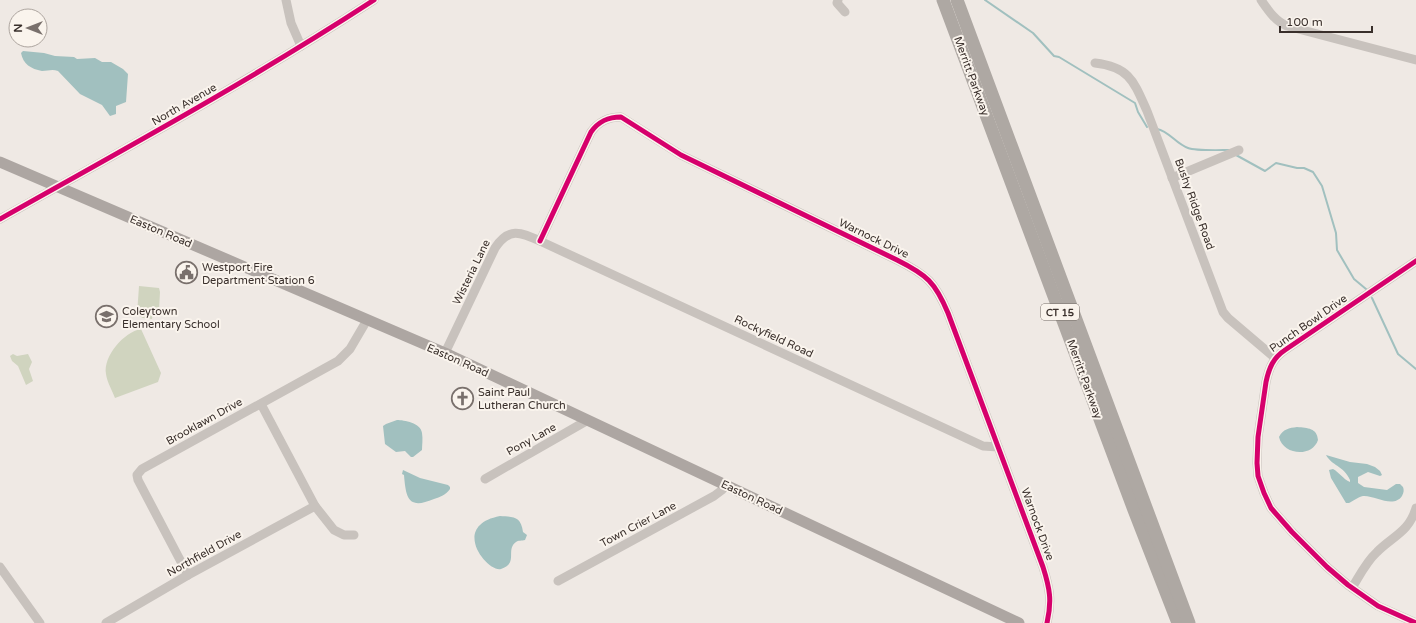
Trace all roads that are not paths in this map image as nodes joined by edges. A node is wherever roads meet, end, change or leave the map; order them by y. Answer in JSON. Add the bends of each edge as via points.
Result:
{"nodes":[{"id":1,"x":286,"y":0,"type":"edge"},
{"id":2,"x":374,"y":0,"type":"edge"},
{"id":3,"x":838,"y":0,"type":"edge"},
{"id":4,"x":944,"y":0,"type":"edge"},
{"id":5,"x":957,"y":0,"type":"edge"},
{"id":6,"x":1261,"y":0,"type":"edge"},
{"id":7,"x":845,"y":12,"type":"dead end"},
{"id":8,"x":301,"y":46,"type":"junction"},
{"id":9,"x":1416,"y":60,"type":"edge"},
{"id":10,"x":1095,"y":63,"type":"dead end"},
{"id":11,"x":1235,"y":152,"type":"dead end"},
{"id":12,"x":0,"y":162,"type":"edge"},
{"id":13,"x":1172,"y":178,"type":"junction"},
{"id":14,"x":58,"y":187,"type":"junction"},
{"id":15,"x":0,"y":219,"type":"edge"},
{"id":16,"x":540,"y":241,"type":"junction"},
{"id":17,"x":1416,"y":261,"type":"edge"},
{"id":18,"x":368,"y":320,"type":"junction"},
{"id":19,"x":445,"y":353,"type":"junction"},
{"id":20,"x":1275,"y":358,"type":"junction"},
{"id":21,"x":261,"y":404,"type":"junction"},
{"id":22,"x":588,"y":420,"type":"junction"},
{"id":23,"x":998,"y":447,"type":"junction"},
{"id":24,"x":485,"y":479,"type":"dead end"},
{"id":25,"x":726,"y":485,"type":"junction"},
{"id":26,"x":315,"y":506,"type":"junction"},
{"id":27,"x":1416,"y":508,"type":"edge"},
{"id":28,"x":354,"y":536,"type":"dead end"},
{"id":29,"x":0,"y":567,"type":"edge"},
{"id":30,"x":188,"y":575,"type":"junction"},
{"id":31,"x":560,"y":579,"type":"dead end"},
{"id":32,"x":1352,"y":588,"type":"junction"},
{"id":33,"x":40,"y":623,"type":"edge"},
{"id":34,"x":106,"y":623,"type":"edge"},
{"id":35,"x":1019,"y":623,"type":"edge"},
{"id":36,"x":1047,"y":623,"type":"edge"},
{"id":37,"x":1178,"y":623,"type":"edge"},
{"id":38,"x":1189,"y":623,"type":"edge"},
{"id":39,"x":1416,"y":623,"type":"edge"}],
"edges":[{"from":1,"to":8,"type":"street","via":[[291,23]]},
{"from":2,"to":8,"type":"street","name":"North Avenue"},
{"from":3,"to":7,"type":"street","via":[[837,3]]},
{"from":4,"to":37,"type":"highway","name":"Merritt Parkway","number":"CT 15","via":[[1128,496]]},
{"from":5,"to":38,"type":"highway","name":"Merritt Parkway","number":"CT 15"},
{"from":6,"to":9,"type":"street","via":[[1273,17],[1287,26]]},
{"from":8,"to":14,"type":"street","name":"North Avenue"},
{"from":10,"to":13,"type":"street","name":"Bushy Ridge Road","via":[[1120,70],[1132,80],[1147,111]]},
{"from":11,"to":13,"type":"street"},
{"from":12,"to":14,"type":"main road","name":"Easton Road"},
{"from":13,"to":20,"type":"street","name":"Bushy Ridge Road","via":[[1223,312]]},
{"from":14,"to":15,"type":"street","name":"North Avenue"},
{"from":14,"to":18,"type":"main road","name":"Easton Road"},
{"from":16,"to":19,"type":"street","name":"Wisteria Lane","via":[[526,234],[516,233],[501,240]]},
{"from":16,"to":23,"type":"street","name":"Rockyfield Road","via":[[983,446]]},
{"from":16,"to":23,"type":"street","name":"Warnock Drive","via":[[591,132],[603,120],[621,117],[681,155],[926,276],[938,291],[948,313]]},
{"from":17,"to":20,"type":"street","name":"Punch Bowl Drive"},
{"from":18,"to":19,"type":"main road","name":"Easton Road"},
{"from":18,"to":21,"type":"street","name":"Brooklawn Drive","via":[[350,349],[338,362]]},
{"from":19,"to":22,"type":"main road","name":"Easton Road"},
{"from":20,"to":32,"type":"street","name":"Punch Bowl Drive","via":[[1267,376],[1257,449],[1258,476],[1274,512],[1284,524]]},
{"from":21,"to":26,"type":"street"},
{"from":21,"to":30,"type":"street","name":"Brooklawn Drive","via":[[142,469],[137,475]]},
{"from":22,"to":24,"type":"street","name":"Pony Lane"},
{"from":22,"to":25,"type":"main road","name":"Easton Road"},
{"from":23,"to":36,"type":"street","name":"Warnock Drive","via":[[1049,585],[1051,601]]},
{"from":25,"to":31,"type":"street","name":"Town Crier Lane","via":[[714,496]]},
{"from":25,"to":35,"type":"main road","name":"Easton Road"},
{"from":26,"to":28,"type":"street","via":[[334,530]]},
{"from":26,"to":30,"type":"street","name":"Northfield Drive"},
{"from":27,"to":32,"type":"street","via":[[1407,527],[1374,555]]},
{"from":29,"to":33,"type":"street"},
{"from":30,"to":34,"type":"street","name":"Northfield Drive"},
{"from":32,"to":39,"type":"street","name":"Punch Bowl Drive","via":[[1378,606]]}]}
